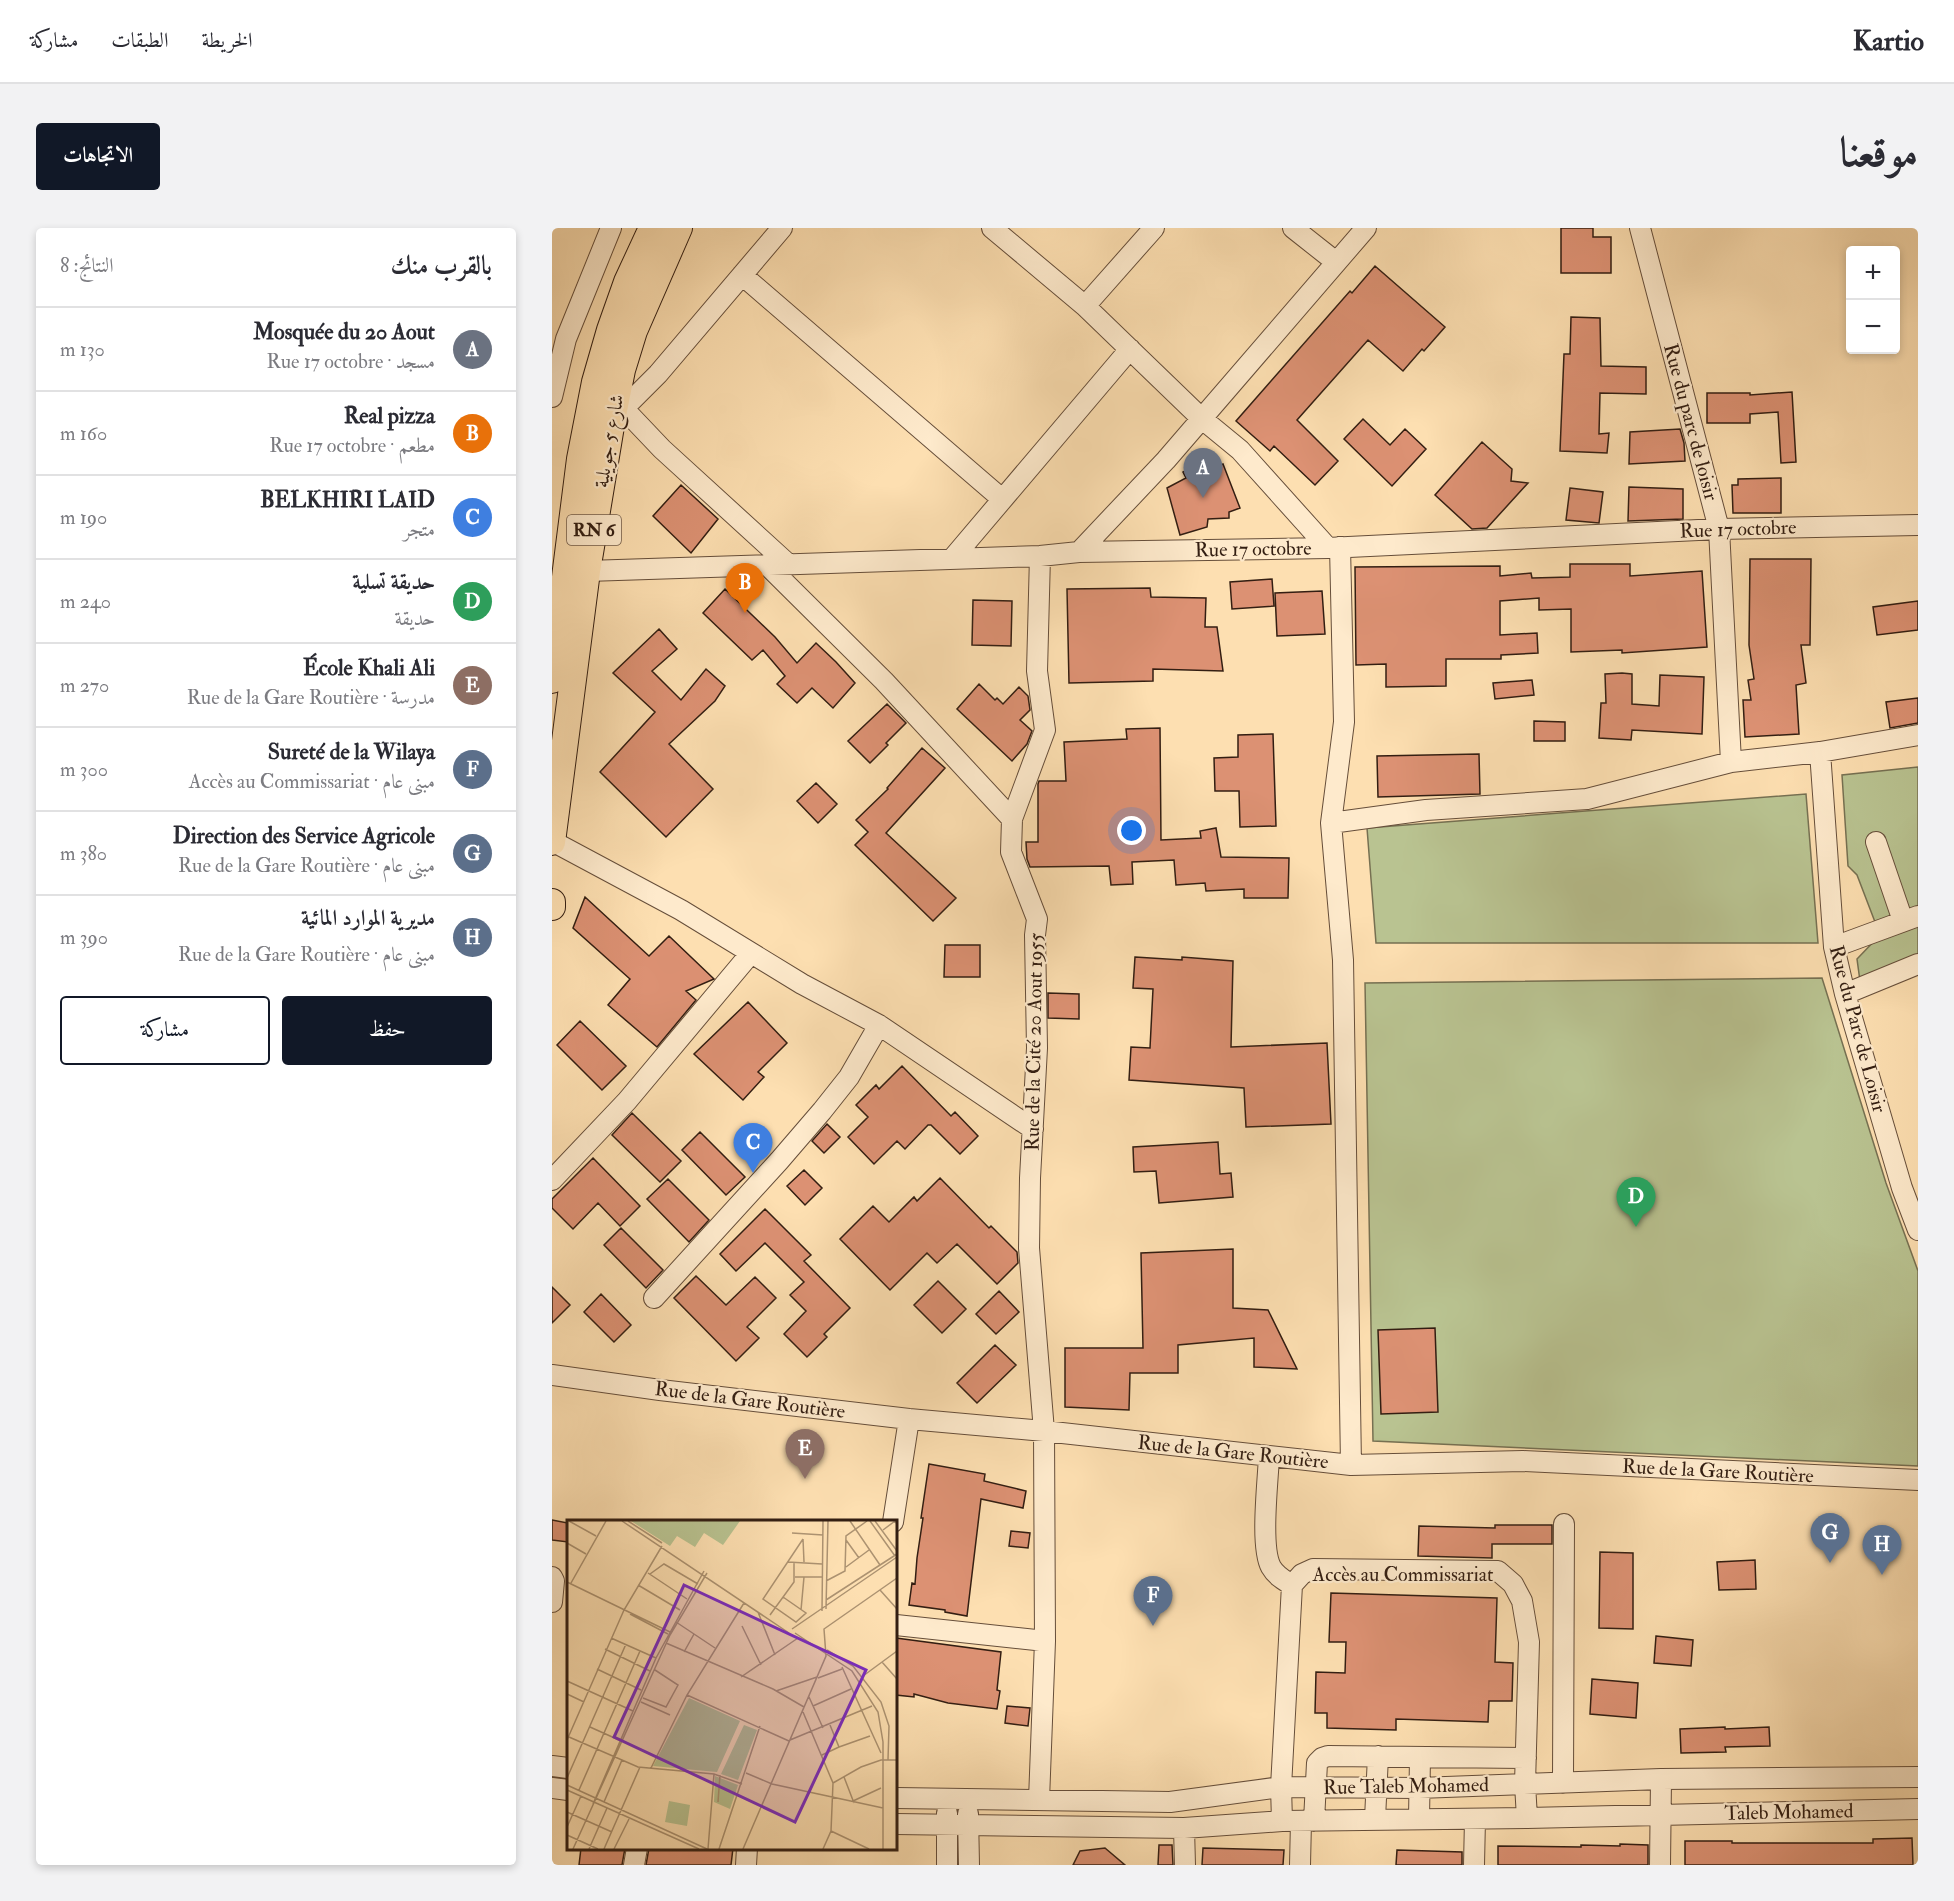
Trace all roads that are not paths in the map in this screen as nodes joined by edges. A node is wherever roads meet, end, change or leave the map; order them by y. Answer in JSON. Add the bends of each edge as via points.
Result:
{"nodes":[{"id":1,"x":652,"y":228,"type":"edge"},
{"id":2,"x":679,"y":228,"type":"edge"},
{"id":3,"x":782,"y":228,"type":"edge"},
{"id":4,"x":992,"y":228,"type":"edge"},
{"id":5,"x":1154,"y":228,"type":"edge"},
{"id":6,"x":1293,"y":228,"type":"edge"},
{"id":7,"x":1366,"y":228,"type":"edge"},
{"id":8,"x":1640,"y":228,"type":"edge"},
{"id":9,"x":609,"y":229,"type":"edge"},
{"id":10,"x":1336,"y":262,"type":"junction"},
{"id":11,"x":742,"y":275,"type":"junction"},
{"id":12,"x":1085,"y":306,"type":"junction"},
{"id":13,"x":1130,"y":349,"type":"junction"},
{"id":14,"x":552,"y":397,"type":"edge"},
{"id":15,"x":617,"y":414,"type":"junction"},
{"id":16,"x":1201,"y":418,"type":"junction"},
{"id":17,"x":1002,"y":499,"type":"junction"},
{"id":18,"x":1918,"y":525,"type":"edge"},
{"id":19,"x":1719,"y":529,"type":"junction"},
{"id":20,"x":1334,"y":547,"type":"junction"},
{"id":21,"x":1079,"y":552,"type":"junction"},
{"id":22,"x":1040,"y":556,"type":"junction"},
{"id":23,"x":952,"y":559,"type":"junction"},
{"id":24,"x":788,"y":564,"type":"junction"},
{"id":25,"x":766,"y":565,"type":"junction"},
{"id":26,"x":568,"y":576,"type":"edge"},
{"id":27,"x":554,"y":643,"type":"edge"},
{"id":28,"x":552,"y":680,"type":"edge"},
{"id":29,"x":1918,"y":735,"type":"edge"},
{"id":30,"x":1820,"y":752,"type":"junction"},
{"id":31,"x":1731,"y":762,"type":"junction"},
{"id":32,"x":1012,"y":819,"type":"junction"},
{"id":33,"x":1331,"y":823,"type":"junction"},
{"id":34,"x":552,"y":841,"type":"edge"},
{"id":35,"x":1876,"y":842,"type":"dead end"},
{"id":36,"x":552,"y":902,"type":"edge"},
{"id":37,"x":552,"y":907,"type":"edge"},
{"id":38,"x":1911,"y":918,"type":"edge"},
{"id":39,"x":1834,"y":947,"type":"junction"},
{"id":40,"x":751,"y":953,"type":"junction"},
{"id":41,"x":1918,"y":964,"type":"edge"},
{"id":42,"x":1845,"y":994,"type":"junction"},
{"id":43,"x":879,"y":1025,"type":"junction"},
{"id":44,"x":1033,"y":1129,"type":"junction"},
{"id":45,"x":552,"y":1180,"type":"edge"},
{"id":46,"x":1918,"y":1230,"type":"edge"},
{"id":47,"x":654,"y":1298,"type":"dead end"},
{"id":48,"x":552,"y":1375,"type":"edge"},
{"id":49,"x":909,"y":1419,"type":"junction"},
{"id":50,"x":1044,"y":1431,"type":"junction"},
{"id":51,"x":1269,"y":1456,"type":"junction"},
{"id":52,"x":1351,"y":1465,"type":"junction"},
{"id":53,"x":1918,"y":1480,"type":"edge"},
{"id":54,"x":893,"y":1520,"type":"edge"},
{"id":55,"x":1564,"y":1524,"type":"dead end"},
{"id":56,"x":552,"y":1577,"type":"edge"},
{"id":57,"x":1292,"y":1585,"type":"junction"},
{"id":58,"x":552,"y":1602,"type":"edge"},
{"id":59,"x":897,"y":1625,"type":"edge"},
{"id":60,"x":1045,"y":1641,"type":"junction"},
{"id":61,"x":1378,"y":1756,"type":"junction"},
{"id":62,"x":1420,"y":1757,"type":"junction"},
{"id":63,"x":1526,"y":1758,"type":"junction"},
{"id":64,"x":552,"y":1766,"type":"edge"},
{"id":65,"x":567,"y":1768,"type":"edge"},
{"id":66,"x":1918,"y":1777,"type":"edge"},
{"id":67,"x":1661,"y":1779,"type":"junction"},
{"id":68,"x":1563,"y":1783,"type":"junction"},
{"id":69,"x":1525,"y":1784,"type":"junction"},
{"id":70,"x":1281,"y":1787,"type":"junction"},
{"id":71,"x":1315,"y":1787,"type":"junction"},
{"id":72,"x":552,"y":1788,"type":"edge"},
{"id":73,"x":1377,"y":1788,"type":"junction"},
{"id":74,"x":1419,"y":1788,"type":"junction"},
{"id":75,"x":567,"y":1790,"type":"edge"},
{"id":76,"x":897,"y":1798,"type":"edge"},
{"id":77,"x":946,"y":1798,"type":"junction"},
{"id":78,"x":969,"y":1800,"type":"junction"},
{"id":79,"x":1039,"y":1800,"type":"junction"},
{"id":80,"x":1918,"y":1809,"type":"edge"},
{"id":81,"x":1660,"y":1814,"type":"junction"},
{"id":82,"x":1527,"y":1818,"type":"junction"},
{"id":83,"x":1374,"y":1819,"type":"junction"},
{"id":84,"x":1475,"y":1819,"type":"junction"},
{"id":85,"x":1419,"y":1820,"type":"junction"},
{"id":86,"x":1282,"y":1821,"type":"junction"},
{"id":87,"x":1308,"y":1821,"type":"junction"},
{"id":88,"x":897,"y":1824,"type":"edge"},
{"id":89,"x":968,"y":1825,"type":"junction"},
{"id":90,"x":947,"y":1826,"type":"junction"},
{"id":91,"x":1184,"y":1828,"type":"junction"},
{"id":92,"x":637,"y":1850,"type":"edge"},
{"id":93,"x":747,"y":1850,"type":"edge"},
{"id":94,"x":634,"y":1865,"type":"edge"},
{"id":95,"x":746,"y":1865,"type":"edge"},
{"id":96,"x":946,"y":1865,"type":"edge"},
{"id":97,"x":969,"y":1865,"type":"edge"},
{"id":98,"x":1185,"y":1865,"type":"edge"},
{"id":99,"x":1300,"y":1865,"type":"edge"},
{"id":100,"x":1474,"y":1865,"type":"edge"},
{"id":101,"x":1660,"y":1865,"type":"edge"}],
"edges":[{"from":1,"to":26,"type":"main road","name":"شارع 5 جويلية","number":"RN 6","via":[[627,282],[595,382],[579,459]]},
{"from":2,"to":15,"type":"main road","name":"شارع 5 جويلية","number":"RN 6","via":[[634,331],[622,370]]},
{"from":3,"to":11,"type":"street"},
{"from":4,"to":12,"type":"street"},
{"from":5,"to":12,"type":"street"},
{"from":6,"to":10,"type":"street"},
{"from":7,"to":10,"type":"street"},
{"from":8,"to":19,"type":"street","name":"Rue du parc de loisir"},
{"from":9,"to":14,"type":"street","via":[[566,339]]},
{"from":10,"to":16,"type":"street"},
{"from":11,"to":15,"type":"street","via":[[658,374]]},
{"from":11,"to":17,"type":"street"},
{"from":12,"to":13,"type":"street"},
{"from":13,"to":16,"type":"street"},
{"from":13,"to":17,"type":"street"},
{"from":15,"to":24,"type":"street","via":[[662,449]]},
{"from":15,"to":26,"type":"main road","name":"شارع 5 جويلية","number":"RN 6"},
{"from":16,"to":20,"type":"street","via":[[1240,450]]},
{"from":16,"to":21,"type":"street"},
{"from":17,"to":23,"type":"street"},
{"from":18,"to":19,"type":"street","name":"Rue 17 octobre"},
{"from":19,"to":20,"type":"street","name":"Rue 17 octobre"},
{"from":19,"to":31,"type":"street","name":"Rue du parc de loisir"},
{"from":20,"to":21,"type":"street","name":"Rue 17 octobre"},
{"from":20,"to":33,"type":"street","via":[[1344,722]]},
{"from":21,"to":22,"type":"street","name":"Rue 17 octobre"},
{"from":22,"to":23,"type":"street","name":"Rue 17 octobre"},
{"from":22,"to":32,"type":"street","name":"Rue de la Cité 20 Aout 1955","via":[[1037,671],[1045,730]]},
{"from":23,"to":24,"type":"street","name":"Rue 17 octobre"},
{"from":24,"to":25,"type":"street","name":"Rue 17 octobre"},
{"from":25,"to":26,"type":"street","name":"Rue 17 octobre"},
{"from":25,"to":32,"type":"street","via":[[884,681]]},
{"from":26,"to":27,"type":"main road","name":"شارع 5 جويلية","number":"RN 6"},
{"from":26,"to":34,"type":"main road","name":"شارع 5 جويلية","number":"RN 6"},
{"from":27,"to":28,"type":"main road","name":"شارع 5 جويلية","number":"RN 6"},
{"from":29,"to":30,"type":"street"},
{"from":30,"to":31,"type":"street"},
{"from":30,"to":39,"type":"street","name":"Rue du Parc de Loisir"},
{"from":31,"to":33,"type":"street","via":[[1587,799],[1426,810]]},
{"from":32,"to":44,"type":"street","name":"Rue de la Cité 20 Aout 1955","via":[[1011,852],[1037,920]]},
{"from":33,"to":52,"type":"street","via":[[1343,960]]},
{"from":34,"to":40,"type":"street","via":[[681,910]]},
{"from":35,"to":38,"type":"street"},
{"from":36,"to":37,"type":"main road"},
{"from":38,"to":39,"type":"street"},
{"from":39,"to":42,"type":"street","name":"Rue du Parc de Loisir"},
{"from":40,"to":43,"type":"street"},
{"from":40,"to":45,"type":"street","via":[[627,1101]]},
{"from":41,"to":42,"type":"street"},
{"from":42,"to":46,"type":"street","name":"Rue du Parc de Loisir"},
{"from":43,"to":44,"type":"street"},
{"from":43,"to":47,"type":"street","via":[[829,1103]]},
{"from":44,"to":50,"type":"street","name":"Rue de la Cité 20 Aout 1955","via":[[1029,1248]]},
{"from":48,"to":49,"type":"street","name":"Rue de la Gare Routière"},
{"from":49,"to":50,"type":"street","name":"Rue de la Gare Routière"},
{"from":49,"to":54,"type":"street"},
{"from":50,"to":51,"type":"street","name":"Rue de la Gare Routière"},
{"from":50,"to":60,"type":"street","name":"Rue de la Cité 20 Aout 1955"},
{"from":51,"to":52,"type":"street","name":"Rue de la Gare Routière"},
{"from":51,"to":57,"type":"street","via":[[1265,1550],[1279,1578]]},
{"from":52,"to":53,"type":"street","name":"Rue de la Gare Routière","via":[[1523,1461]]},
{"from":55,"to":68,"type":"street"},
{"from":56,"to":58,"type":"street"},
{"from":57,"to":63,"type":"street","name":"Accès au Commissariat","via":[[1313,1569],[1498,1571],[1514,1584],[1522,1601],[1529,1642]]},
{"from":57,"to":70,"type":"street","name":"Accès au Commissariat"},
{"from":59,"to":60,"type":"street"},
{"from":60,"to":79,"type":"street","name":"Rue de la Cité 20 Aout 1955"},
{"from":61,"to":62,"type":"street"},
{"from":61,"to":71,"type":"street","via":[[1322,1758],[1317,1762]]},
{"from":61,"to":73,"type":"street"},
{"from":62,"to":63,"type":"street"},
{"from":62,"to":74,"type":"street"},
{"from":63,"to":69,"type":"street","name":"Accès au Commissariat"},
{"from":64,"to":65,"type":"street"},
{"from":66,"to":67,"type":"street","name":"Rue Taleb Mohamed"},
{"from":67,"to":68,"type":"street","name":"Rue Taleb Mohamed"},
{"from":67,"to":81,"type":"street"},
{"from":68,"to":69,"type":"street","name":"Rue Taleb Mohamed"},
{"from":69,"to":74,"type":"street","name":"Rue Taleb Mohamed"},
{"from":69,"to":82,"type":"street","name":"Accès au Commissariat"},
{"from":70,"to":71,"type":"street","name":"Rue Taleb Mohamed"},
{"from":70,"to":79,"type":"street","name":"Rue Taleb Mohamed","via":[[1170,1802]]},
{"from":70,"to":86,"type":"street","name":"Accès au Commissariat"},
{"from":71,"to":73,"type":"street","name":"Rue Taleb Mohamed"},
{"from":71,"to":87,"type":"street"},
{"from":72,"to":75,"type":"street"},
{"from":73,"to":74,"type":"street","name":"Rue Taleb Mohamed"},
{"from":73,"to":83,"type":"street"},
{"from":74,"to":85,"type":"street"},
{"from":76,"to":77,"type":"street","name":"Rue Taleb Mohamed"},
{"from":77,"to":78,"type":"street","name":"Rue Taleb Mohamed"},
{"from":77,"to":90,"type":"street"},
{"from":78,"to":79,"type":"street","name":"Rue Taleb Mohamed"},
{"from":78,"to":89,"type":"street"},
{"from":80,"to":81,"type":"street","name":"Taleb Mohamed"},
{"from":81,"to":82,"type":"street","name":"Rue Taleb Mohamed"},
{"from":81,"to":101,"type":"street"},
{"from":82,"to":84,"type":"street","name":"Rue Taleb Mohamed"},
{"from":83,"to":85,"type":"street","name":"Rue Taleb Mohamed"},
{"from":83,"to":87,"type":"street","name":"Rue Taleb Mohamed"},
{"from":84,"to":85,"type":"street","name":"Rue Taleb Mohamed"},
{"from":84,"to":100,"type":"street"},
{"from":86,"to":87,"type":"street","name":"Rue Taleb Mohamed"},
{"from":86,"to":91,"type":"street","name":"Rue Taleb Mohamed"},
{"from":87,"to":99,"type":"street"},
{"from":88,"to":90,"type":"street","name":"Rue Taleb Mohamed"},
{"from":89,"to":90,"type":"street","name":"Rue Taleb Mohamed"},
{"from":89,"to":91,"type":"street","name":"Rue Taleb Mohamed"},
{"from":89,"to":97,"type":"street"},
{"from":90,"to":96,"type":"street"},
{"from":91,"to":98,"type":"street"},
{"from":92,"to":94,"type":"street"},
{"from":93,"to":95,"type":"street"}]}
